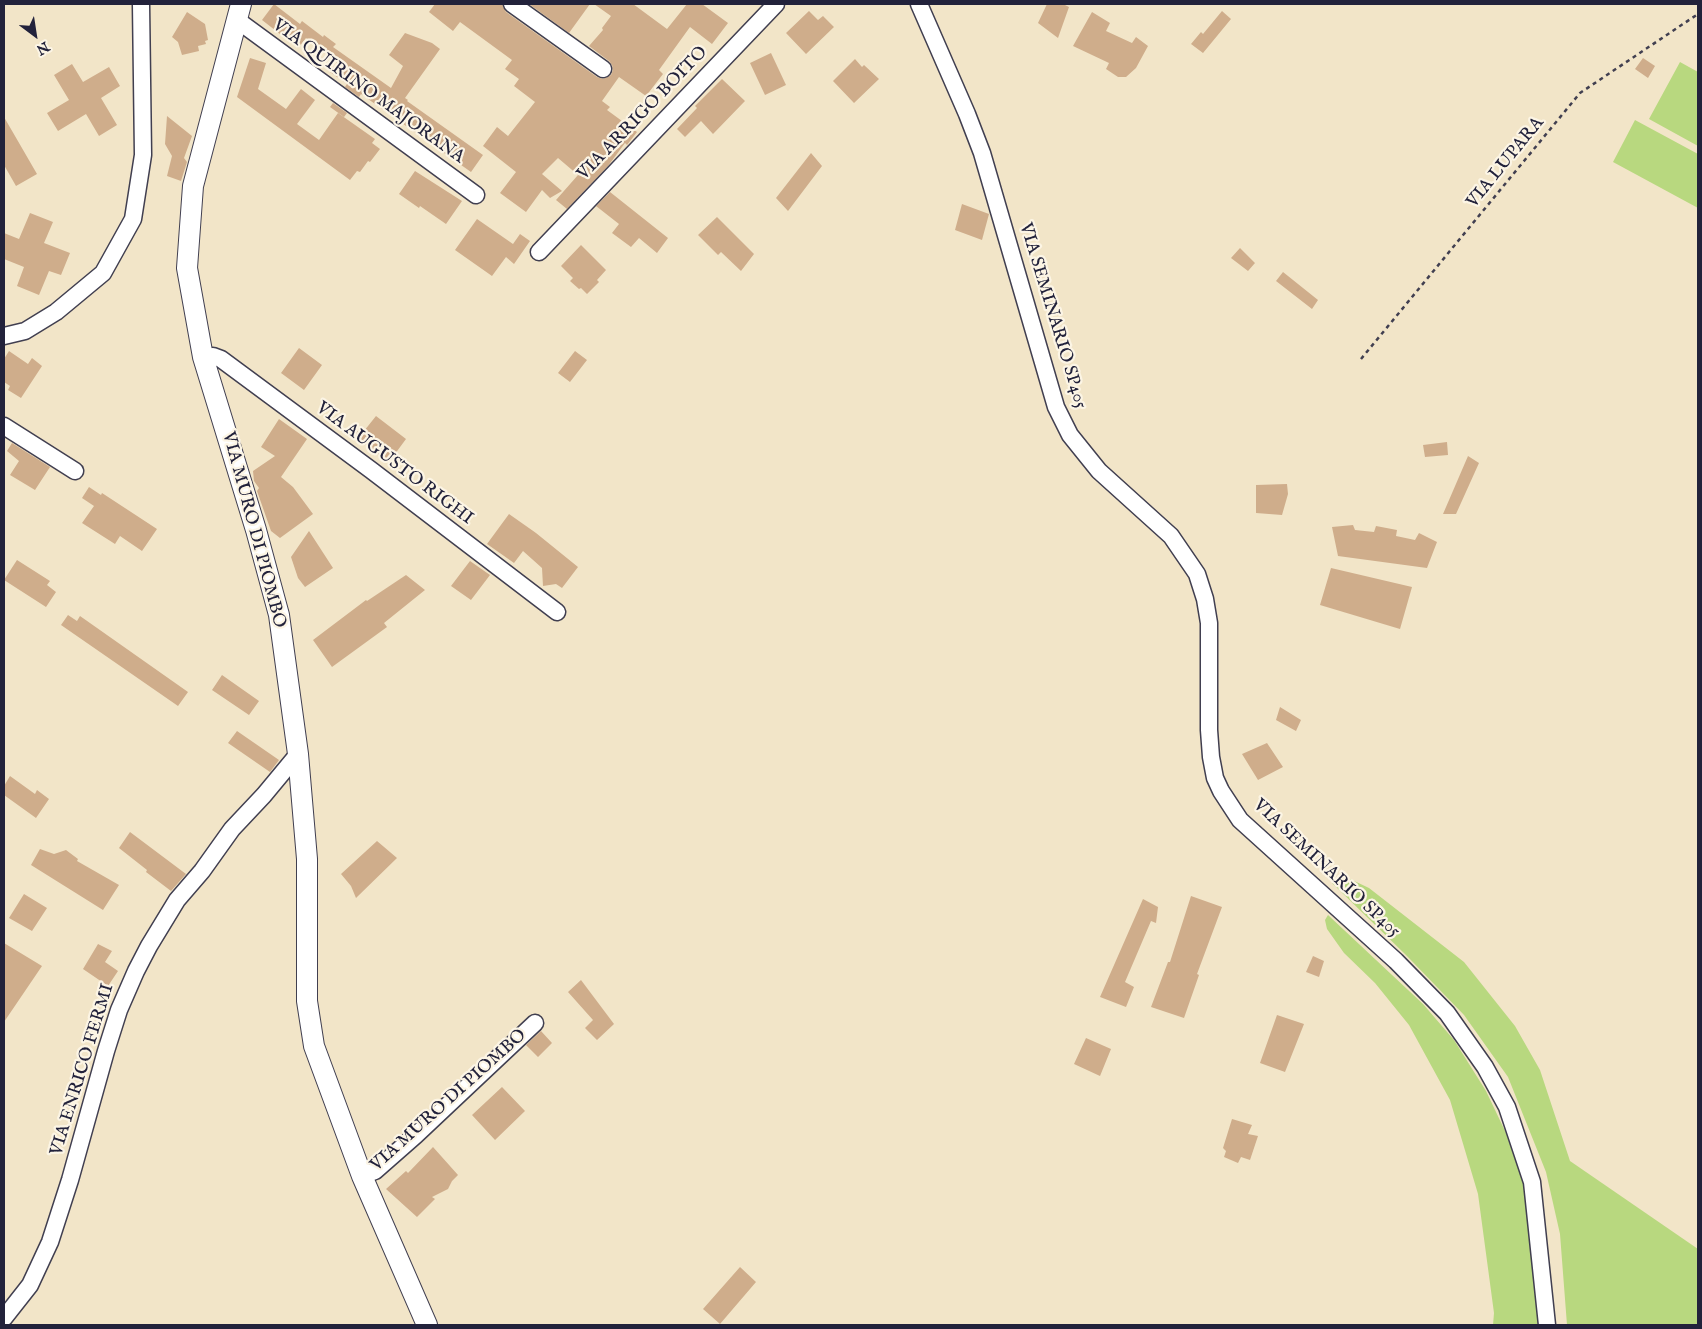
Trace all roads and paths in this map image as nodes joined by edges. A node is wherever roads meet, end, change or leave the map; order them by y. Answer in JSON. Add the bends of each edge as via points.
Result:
{"nodes":[{"id":1,"x":141,"y":4,"type":"edge"},
{"id":2,"x":512,"y":4,"type":"edge"},
{"id":3,"x":776,"y":4,"type":"edge"},
{"id":4,"x":919,"y":4,"type":"edge"},
{"id":5,"x":239,"y":12,"type":"edge"},
{"id":6,"x":1698,"y":14,"type":"edge"},
{"id":7,"x":603,"y":69,"type":"dead end"},
{"id":8,"x":476,"y":195,"type":"dead end"},
{"id":9,"x":539,"y":252,"type":"dead end"},
{"id":10,"x":4,"y":336,"type":"edge"},
{"id":11,"x":1362,"y":359,"type":"dead end"},
{"id":12,"x":205,"y":361,"type":"junction"},
{"id":13,"x":4,"y":426,"type":"edge"},
{"id":14,"x":75,"y":471,"type":"dead end"},
{"id":15,"x":557,"y":612,"type":"dead end"},
{"id":16,"x":298,"y":754,"type":"junction"},
{"id":17,"x":535,"y":1023,"type":"dead end"},
{"id":18,"x":362,"y":1176,"type":"junction"},
{"id":19,"x":4,"y":1318,"type":"edge"},
{"id":20,"x":1547,"y":1324,"type":"edge"},
{"id":21,"x":427,"y":1325,"type":"edge"}],
"edges":[{"from":1,"to":10,"type":"street","via":[[143,155],[133,219],[103,273],[56,312],[25,331]]},
{"from":2,"to":7,"type":"street"},
{"from":3,"to":9,"type":"street","name":"VIA ARRIGO BOITO"},
{"from":4,"to":20,"type":"street","name":"VIA SEMINARIO SP405","via":[[982,153],[1056,407],[1070,435],[1099,471],[1171,536],[1197,574],[1209,623],[1209,730],[1215,778],[1221,791],[1240,820],[1396,961],[1447,1013],[1485,1067],[1507,1107],[1532,1182]]},
{"from":5,"to":8,"type":"street","name":"VIA QUIRINO MAJORANA"},
{"from":5,"to":12,"type":"street","name":"VIA MURO DI PIOMBO","via":[[192,186],[187,268]]},
{"from":6,"to":11,"type":"path","name":"VIA LUPARA","via":[[1580,93]]},
{"from":12,"to":15,"type":"street","name":"VIA AUGUSTO RIGHI","via":[[213,356],[221,359]]},
{"from":12,"to":16,"type":"street","name":"VIA MURO DI PIOMBO","via":[[279,615]]},
{"from":13,"to":14,"type":"street"},
{"from":16,"to":18,"type":"street","name":"VIA MURO DI PIOMBO","via":[[307,859],[307,1001],[314,1046]]},
{"from":16,"to":19,"type":"street","name":"VIA ENRICO FERMI","via":[[232,829],[177,900],[149,946],[119,1010],[50,1242],[30,1284]]},
{"from":17,"to":18,"type":"street","name":"VIA MURO DI PIOMBO","via":[[409,1141],[375,1171]]},
{"from":18,"to":21,"type":"street","name":"VIA MURO DI PIOMBO"}]}
